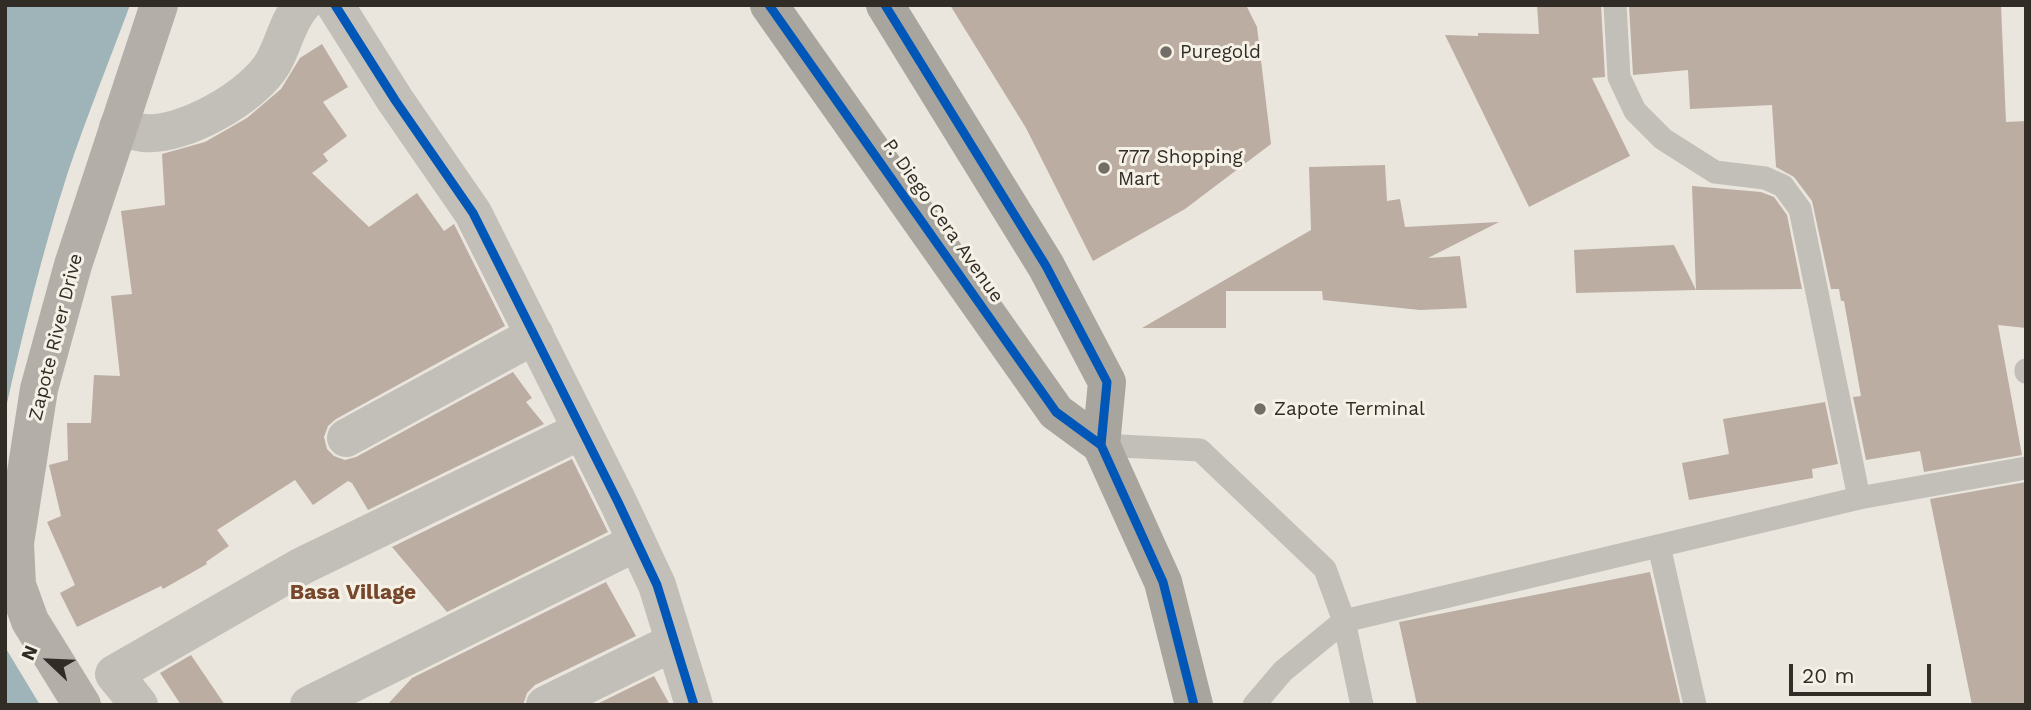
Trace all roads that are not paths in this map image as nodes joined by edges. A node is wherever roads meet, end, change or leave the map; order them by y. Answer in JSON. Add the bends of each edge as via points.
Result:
{"nodes":[{"id":1,"x":159,"y":5,"type":"edge"},
{"id":2,"x":302,"y":5,"type":"edge"},
{"id":3,"x":335,"y":5,"type":"edge"},
{"id":4,"x":769,"y":5,"type":"edge"},
{"id":5,"x":885,"y":5,"type":"edge"},
{"id":6,"x":1615,"y":5,"type":"edge"},
{"id":7,"x":118,"y":127,"type":"junction"},
{"id":8,"x":535,"y":335,"type":"junction"},
{"id":9,"x":582,"y":430,"type":"junction"},
{"id":10,"x":346,"y":439,"type":"dead end"},
{"id":11,"x":1101,"y":445,"type":"junction"},
{"id":12,"x":2026,"y":468,"type":"edge"},
{"id":13,"x":1859,"y":498,"type":"junction"},
{"id":14,"x":636,"y":542,"type":"junction"},
{"id":15,"x":1659,"y":546,"type":"junction"},
{"id":16,"x":1344,"y":621,"type":"junction"},
{"id":17,"x":674,"y":642,"type":"junction"},
{"id":18,"x":82,"y":705,"type":"edge"},
{"id":19,"x":139,"y":705,"type":"edge"},
{"id":20,"x":309,"y":705,"type":"edge"},
{"id":21,"x":545,"y":705,"type":"edge"},
{"id":22,"x":694,"y":705,"type":"edge"},
{"id":23,"x":1194,"y":705,"type":"edge"},
{"id":24,"x":1254,"y":705,"type":"edge"},
{"id":25,"x":1362,"y":705,"type":"edge"},
{"id":26,"x":1695,"y":705,"type":"edge"}],
"edges":[{"from":1,"to":7,"type":"main road","name":"Zapote River Drive"},
{"from":2,"to":7,"type":"street","via":[[292,17],[272,65],[250,90],[189,124],[146,133]]},
{"from":3,"to":8,"type":"street","via":[[472,213]]},
{"from":4,"to":11,"type":"highway","name":"P. Diego Cera Avenue","via":[[1056,412]]},
{"from":5,"to":11,"type":"highway","name":"P. Diego Cera Avenue","via":[[1046,266],[1107,382]]},
{"from":6,"to":13,"type":"lane","via":[[1619,77],[1635,111],[1663,139],[1715,172],[1765,178],[1783,186],[1800,209]]},
{"from":7,"to":18,"type":"main road","name":"Zapote River Drive","via":[[39,389],[15,543],[17,585],[30,621]]},
{"from":8,"to":9,"type":"street"},
{"from":8,"to":10,"type":"street"},
{"from":9,"to":14,"type":"street"},
{"from":9,"to":19,"type":"street","via":[[302,566],[114,674]]},
{"from":11,"to":16,"type":"lane","via":[[1200,450],[1325,569]]},
{"from":11,"to":23,"type":"highway","name":"P. Diego Cera Avenue","via":[[1163,582]]},
{"from":12,"to":13,"type":"lane"},
{"from":13,"to":15,"type":"lane"},
{"from":14,"to":17,"type":"street","via":[[657,585]]},
{"from":14,"to":20,"type":"street"},
{"from":15,"to":16,"type":"lane"},
{"from":15,"to":26,"type":"lane"},
{"from":16,"to":24,"type":"lane","via":[[1283,671]]},
{"from":16,"to":25,"type":"lane"},
{"from":17,"to":21,"type":"street"},
{"from":17,"to":22,"type":"street"}]}
